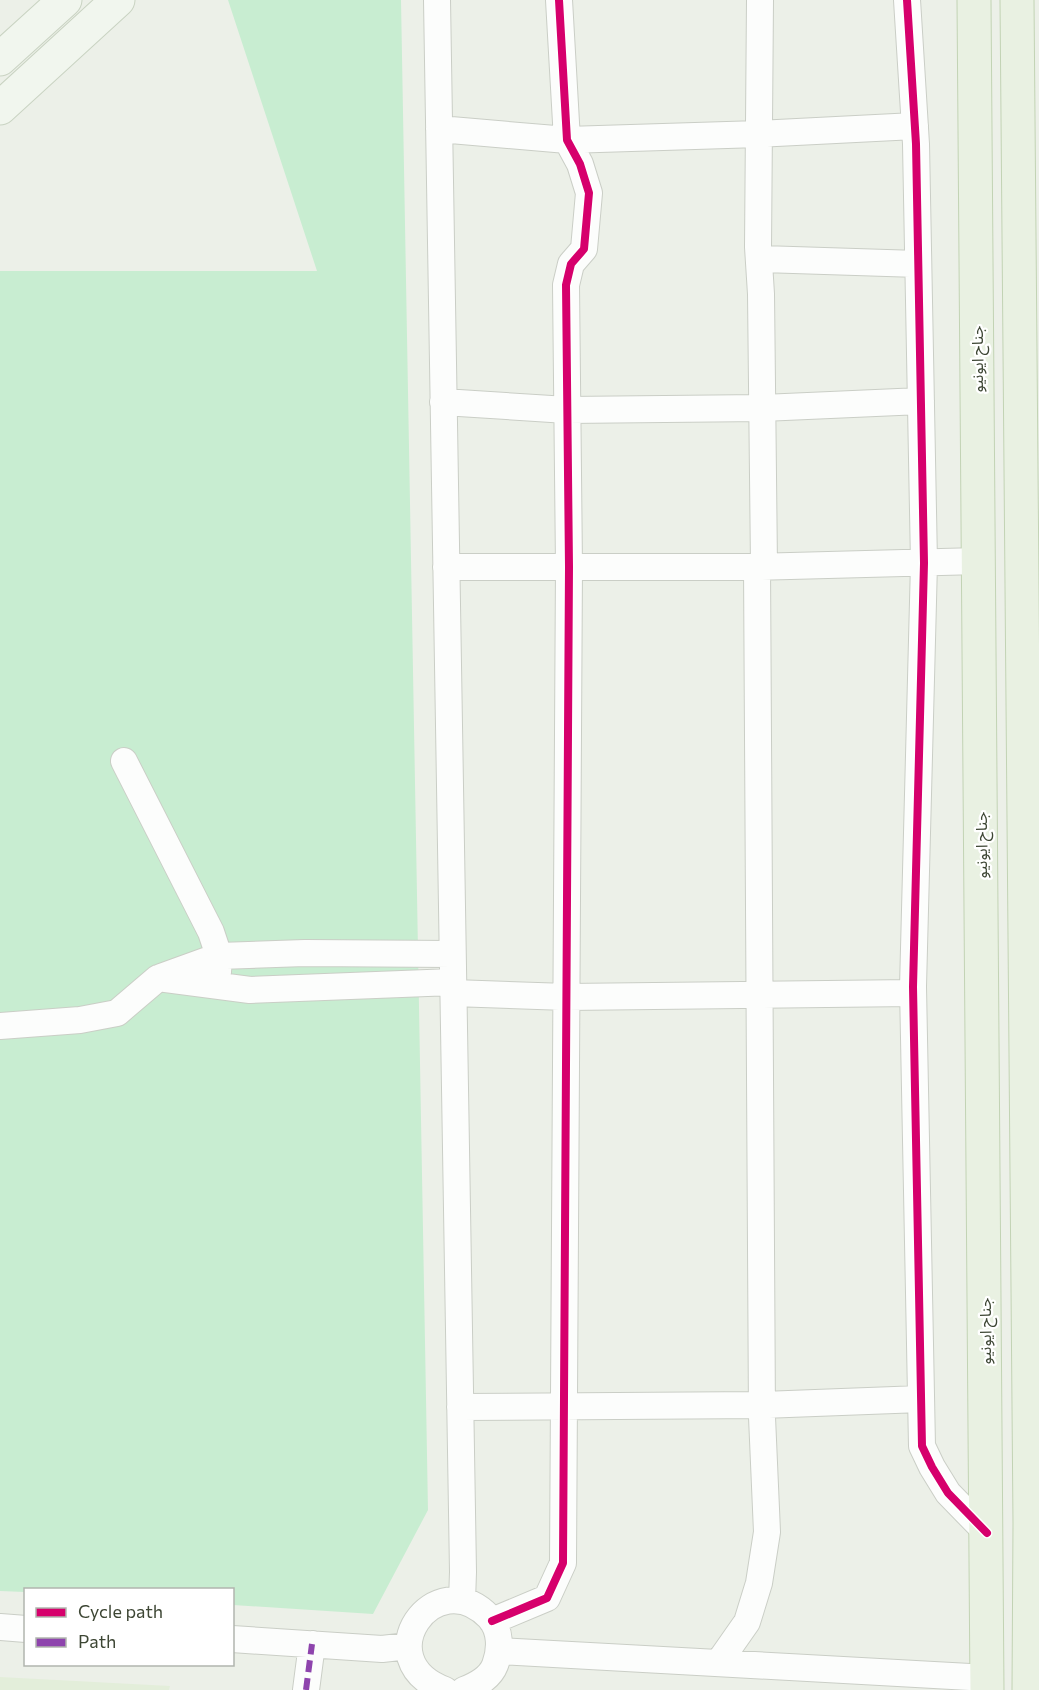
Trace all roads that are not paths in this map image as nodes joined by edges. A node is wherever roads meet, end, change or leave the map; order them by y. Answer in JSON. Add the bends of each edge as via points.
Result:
{"nodes":[{"id":1,"x":64,"y":0,"type":"edge"},
{"id":2,"x":118,"y":0,"type":"edge"},
{"id":3,"x":437,"y":0,"type":"edge"},
{"id":4,"x":560,"y":0,"type":"edge"},
{"id":5,"x":760,"y":0,"type":"edge"},
{"id":6,"x":907,"y":0,"type":"edge"},
{"id":7,"x":974,"y":0,"type":"edge"},
{"id":8,"x":1017,"y":0,"type":"edge"},
{"id":9,"x":0,"y":58,"type":"edge"},
{"id":10,"x":0,"y":108,"type":"edge"},
{"id":11,"x":915,"y":126,"type":"junction"},
{"id":12,"x":439,"y":129,"type":"junction"},
{"id":13,"x":759,"y":134,"type":"junction"},
{"id":14,"x":567,"y":140,"type":"junction"},
{"id":15,"x":759,"y":259,"type":"junction"},
{"id":16,"x":918,"y":264,"type":"junction"},
{"id":17,"x":921,"y":401,"type":"junction"},
{"id":18,"x":443,"y":402,"type":"junction"},
{"id":19,"x":762,"y":408,"type":"junction"},
{"id":20,"x":567,"y":410,"type":"junction"},
{"id":21,"x":979,"y":561,"type":"junction"},
{"id":22,"x":924,"y":562,"type":"junction"},
{"id":23,"x":761,"y":566,"type":"junction"},
{"id":24,"x":446,"y":567,"type":"junction"},
{"id":25,"x":569,"y":567,"type":"junction"},
{"id":26,"x":124,"y":761,"type":"dead end"},
{"id":27,"x":452,"y":954,"type":"junction"},
{"id":28,"x":219,"y":956,"type":"junction"},
{"id":29,"x":158,"y":978,"type":"junction"},
{"id":30,"x":218,"y":987,"type":"junction"},
{"id":31,"x":453,"y":987,"type":"junction"},
{"id":32,"x":913,"y":993,"type":"junction"},
{"id":33,"x":761,"y":994,"type":"junction"},
{"id":34,"x":567,"y":997,"type":"junction"},
{"id":35,"x":0,"y":1026,"type":"edge"},
{"id":36,"x":921,"y":1399,"type":"junction"},
{"id":37,"x":564,"y":1405,"type":"junction"},
{"id":38,"x":762,"y":1405,"type":"junction"},
{"id":39,"x":460,"y":1407,"type":"junction"},
{"id":40,"x":987,"y":1533,"type":"junction"},
{"id":41,"x":462,"y":1601,"type":"junction"},
{"id":42,"x":492,"y":1621,"type":"junction"},
{"id":43,"x":0,"y":1627,"type":"edge"},
{"id":44,"x":24,"y":1629,"type":"edge"},
{"id":45,"x":234,"y":1640,"type":"edge"},
{"id":46,"x":312,"y":1644,"type":"junction"},
{"id":47,"x":408,"y":1646,"type":"junction"},
{"id":48,"x":499,"y":1651,"type":"junction"},
{"id":49,"x":719,"y":1662,"type":"junction"},
{"id":50,"x":987,"y":1684,"type":"edge"},
{"id":51,"x":306,"y":1690,"type":"edge"},
{"id":52,"x":445,"y":1690,"type":"edge"},
{"id":53,"x":464,"y":1690,"type":"edge"},
{"id":54,"x":1029,"y":1690,"type":"edge"}],
"edges":[{"from":1,"to":9,"type":"main road"},
{"from":2,"to":10,"type":"main road"},
{"from":3,"to":12,"type":"street"},
{"from":4,"to":14,"type":"street"},
{"from":5,"to":13,"type":"street"},
{"from":6,"to":11,"type":"street"},
{"from":7,"to":21,"type":"main road","name":"جناح ایونیو"},
{"from":8,"to":54,"type":"main road"},
{"from":11,"to":13,"type":"street"},
{"from":11,"to":16,"type":"street"},
{"from":12,"to":14,"type":"street"},
{"from":12,"to":18,"type":"street"},
{"from":13,"to":14,"type":"street"},
{"from":13,"to":15,"type":"street"},
{"from":14,"to":20,"type":"street","via":[[589,193],[584,249],[571,264],[566,285]]},
{"from":15,"to":16,"type":"street"},
{"from":15,"to":19,"type":"street"},
{"from":16,"to":17,"type":"street"},
{"from":17,"to":19,"type":"street"},
{"from":17,"to":22,"type":"street"},
{"from":18,"to":20,"type":"street"},
{"from":18,"to":24,"type":"street"},
{"from":19,"to":20,"type":"street"},
{"from":19,"to":23,"type":"street"},
{"from":20,"to":25,"type":"street"},
{"from":21,"to":22,"type":"street"},
{"from":21,"to":40,"type":"main road","name":"جناح ایونیو"},
{"from":22,"to":23,"type":"street"},
{"from":22,"to":32,"type":"street"},
{"from":23,"to":25,"type":"street"},
{"from":23,"to":33,"type":"street"},
{"from":24,"to":25,"type":"street"},
{"from":24,"to":27,"type":"street"},
{"from":25,"to":34,"type":"street"},
{"from":26,"to":28,"type":"street","via":[[211,932]]},
{"from":27,"to":28,"type":"street"},
{"from":27,"to":31,"type":"street"},
{"from":28,"to":29,"type":"street"},
{"from":28,"to":30,"type":"street"},
{"from":29,"to":30,"type":"street"},
{"from":29,"to":35,"type":"street","via":[[117,1013]]},
{"from":30,"to":31,"type":"street"},
{"from":31,"to":34,"type":"street"},
{"from":31,"to":39,"type":"street"},
{"from":32,"to":33,"type":"street"},
{"from":32,"to":36,"type":"street"},
{"from":33,"to":34,"type":"street"},
{"from":33,"to":38,"type":"street"},
{"from":34,"to":37,"type":"street"},
{"from":36,"to":38,"type":"street"},
{"from":36,"to":40,"type":"street","via":[[922,1446],[932,1467],[948,1493]]},
{"from":37,"to":38,"type":"street"},
{"from":37,"to":39,"type":"street"},
{"from":37,"to":42,"type":"street","via":[[563,1563],[547,1598]]},
{"from":38,"to":49,"type":"street","via":[[766,1542],[747,1622]]},
{"from":39,"to":41,"type":"street"},
{"from":40,"to":50,"type":"main road","name":"جناح ایونیو"},
{"from":41,"to":42,"type":"street","via":[[481,1609]]},
{"from":41,"to":47,"type":"street","via":[[430,1606],[418,1617]]},
{"from":42,"to":48,"type":"street","via":[[499,1637]]},
{"from":43,"to":44,"type":"street"},
{"from":45,"to":46,"type":"street"},
{"from":46,"to":47,"type":"street","via":[[382,1649]]},
{"from":46,"to":51,"type":"street"},
{"from":47,"to":52,"type":"street","via":[[419,1676]]},
{"from":48,"to":49,"type":"street"},
{"from":48,"to":53,"type":"street","via":[[494,1668],[482,1682]]},
{"from":49,"to":50,"type":"street"}]}
